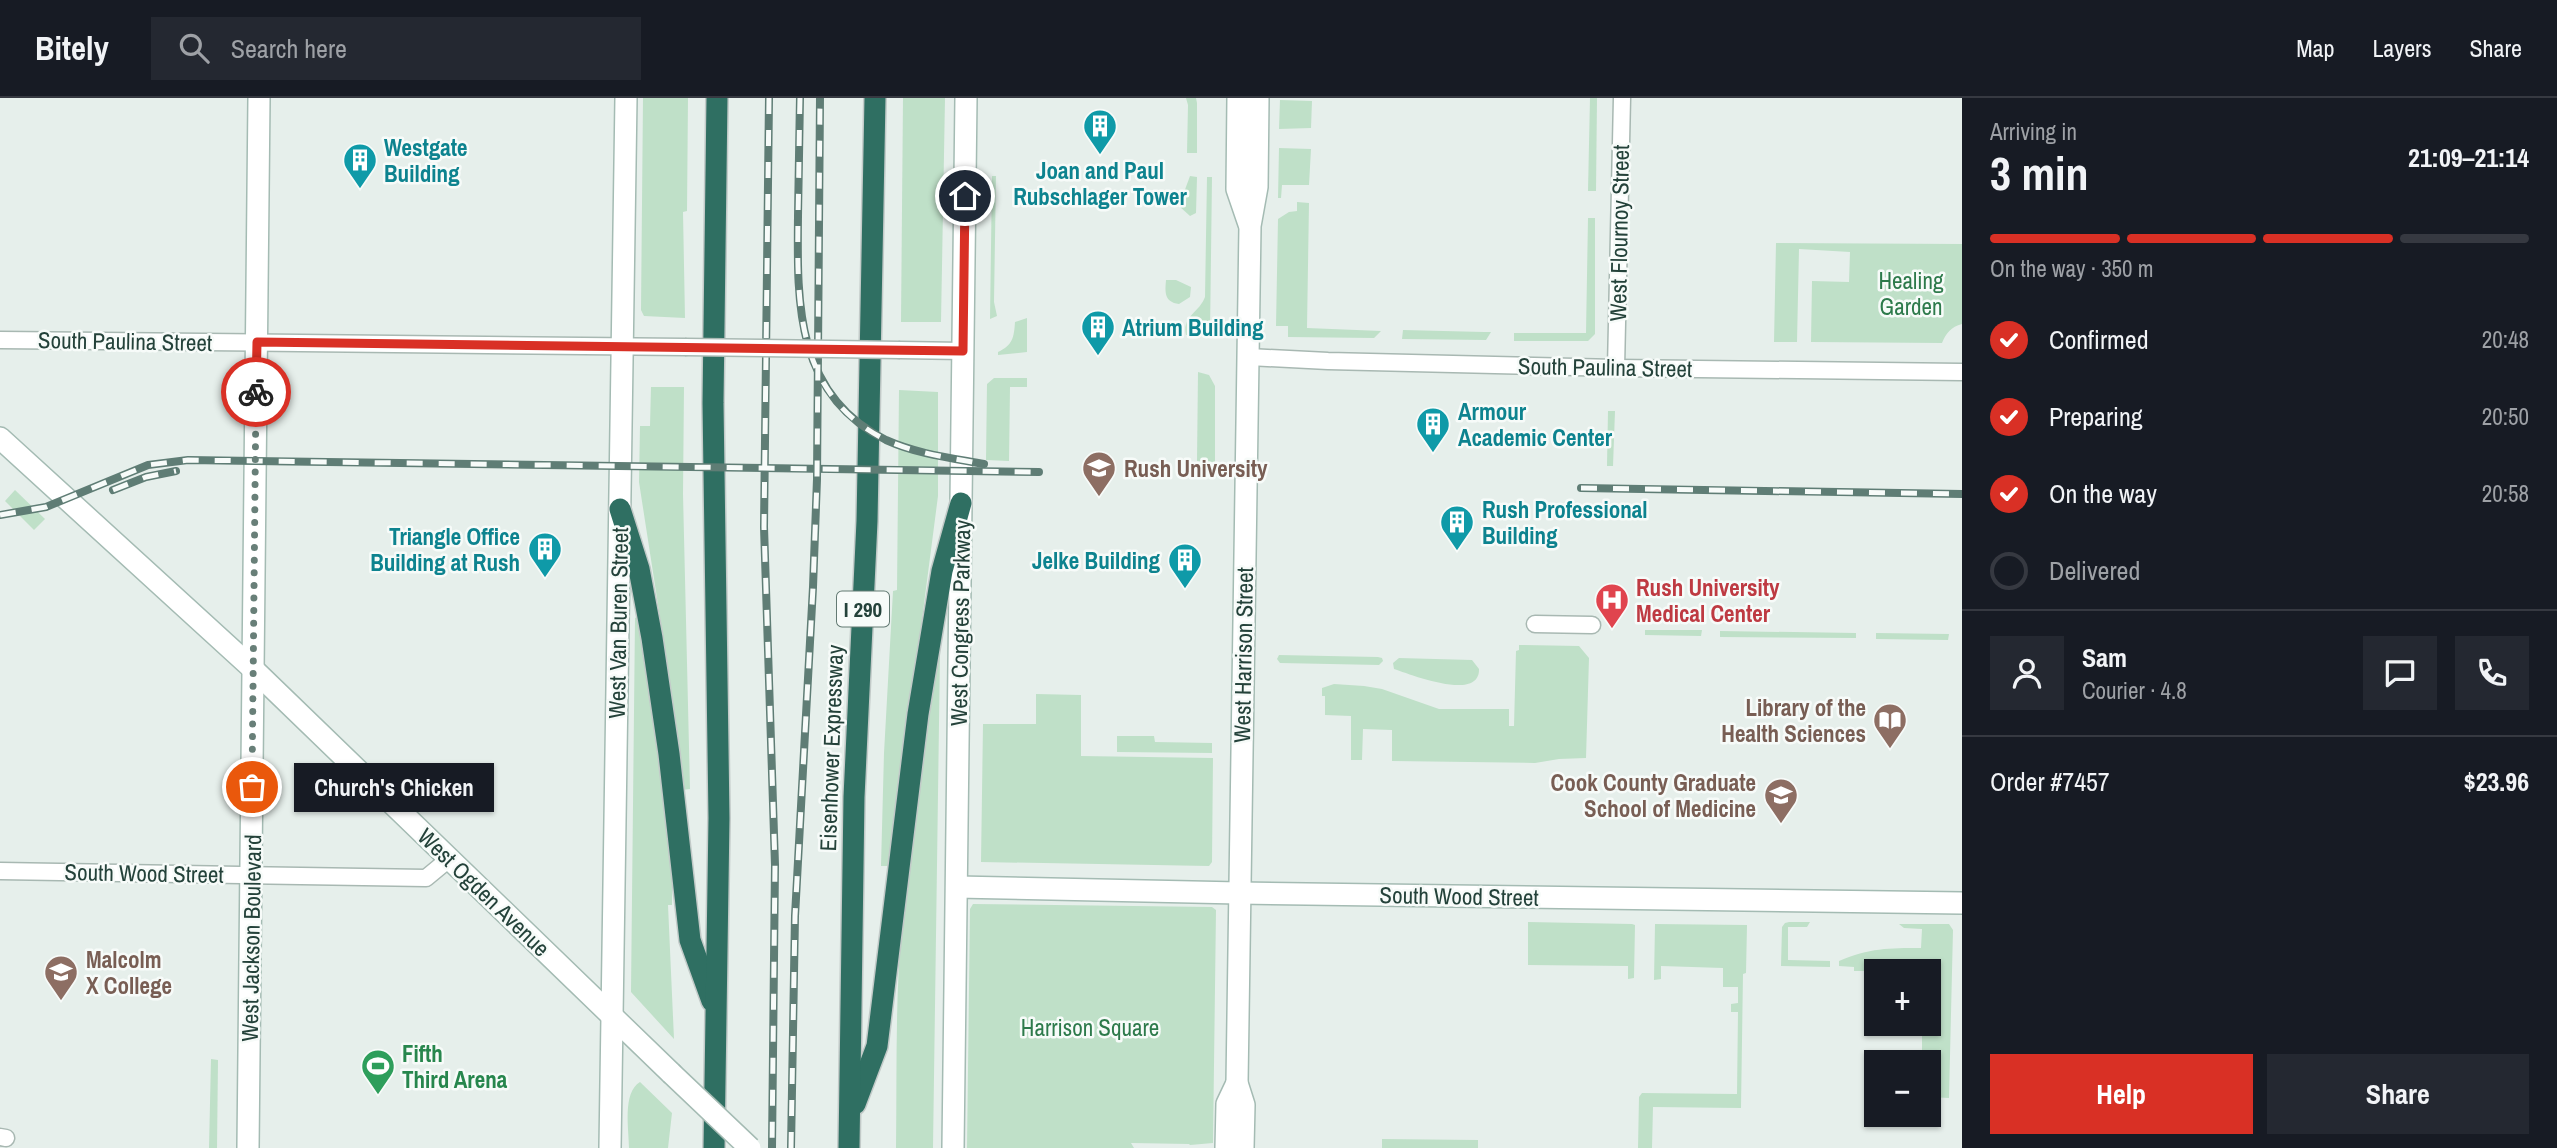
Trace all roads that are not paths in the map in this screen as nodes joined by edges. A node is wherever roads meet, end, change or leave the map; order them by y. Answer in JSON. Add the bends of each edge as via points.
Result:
{"nodes":[{"id":1,"x":259,"y":98,"type":"edge"},
{"id":2,"x":626,"y":98,"type":"edge"},
{"id":3,"x":717,"y":98,"type":"edge"},
{"id":4,"x":875,"y":98,"type":"edge"},
{"id":5,"x":966,"y":98,"type":"edge"},
{"id":6,"x":1238,"y":98,"type":"edge"},
{"id":7,"x":1258,"y":98,"type":"edge"},
{"id":8,"x":1622,"y":98,"type":"edge"},
{"id":9,"x":1250,"y":226,"type":"junction"},
{"id":10,"x":0,"y":340,"type":"edge"},
{"id":11,"x":257,"y":342,"type":"junction"},
{"id":12,"x":622,"y":346,"type":"junction"},
{"id":13,"x":963,"y":351,"type":"junction"},
{"id":14,"x":1249,"y":357,"type":"junction"},
{"id":15,"x":1616,"y":368,"type":"junction"},
{"id":16,"x":1962,"y":372,"type":"edge"},
{"id":17,"x":0,"y":438,"type":"edge"},
{"id":18,"x":961,"y":503,"type":"junction"},
{"id":19,"x":620,"y":509,"type":"junction"},
{"id":20,"x":1535,"y":624,"type":"dead end"},
{"id":21,"x":1592,"y":625,"type":"dead end"},
{"id":22,"x":253,"y":669,"type":"junction"},
{"id":23,"x":449,"y":859,"type":"junction"},
{"id":24,"x":0,"y":871,"type":"edge"},
{"id":25,"x":251,"y":874,"type":"junction"},
{"id":26,"x":957,"y":887,"type":"junction"},
{"id":27,"x":1239,"y":893,"type":"junction"},
{"id":28,"x":1962,"y":902,"type":"edge"},
{"id":29,"x":716,"y":1014,"type":"junction"},
{"id":30,"x":612,"y":1016,"type":"junction"},
{"id":31,"x":1237,"y":1083,"type":"junction"},
{"id":32,"x":849,"y":1119,"type":"junction"},
{"id":33,"x":248,"y":1148,"type":"edge"},
{"id":34,"x":610,"y":1148,"type":"edge"},
{"id":35,"x":715,"y":1148,"type":"edge"},
{"id":36,"x":750,"y":1148,"type":"edge"},
{"id":37,"x":849,"y":1148,"type":"edge"},
{"id":38,"x":953,"y":1148,"type":"edge"},
{"id":39,"x":1226,"y":1148,"type":"edge"},
{"id":40,"x":1243,"y":1148,"type":"edge"}],
"edges":[{"from":1,"to":11,"type":"street","name":"West Jackson Boulevard"},
{"from":2,"to":12,"type":"street","name":"West Van Buren Street"},
{"from":3,"to":29,"type":"highway","via":[[713,403],[719,818]]},
{"from":4,"to":32,"type":"highway","name":"Eisenhower Expressway","number":"I 290"},
{"from":5,"to":13,"type":"street","name":"West Congress Parkway"},
{"from":6,"to":9,"type":"street","name":"West Harrison Street","via":[[1237,189]]},
{"from":7,"to":9,"type":"street","name":"West Harrison Street","via":[[1257,187]]},
{"from":8,"to":15,"type":"street","name":"West Flournoy Street"},
{"from":9,"to":14,"type":"street","name":"West Harrison Street"},
{"from":10,"to":11,"type":"street","name":"South Paulina Street"},
{"from":11,"to":12,"type":"street","name":"South Paulina Street"},
{"from":11,"to":22,"type":"street","name":"West Jackson Boulevard"},
{"from":12,"to":13,"type":"street","name":"South Paulina Street","bridge":true},
{"from":12,"to":19,"type":"street","name":"West Van Buren Street"},
{"from":13,"to":18,"type":"street","name":"West Congress Parkway"},
{"from":14,"to":15,"type":"street","name":"South Paulina Street"},
{"from":14,"to":27,"type":"street","name":"West Harrison Street"},
{"from":15,"to":16,"type":"street","name":"South Paulina Street"},
{"from":17,"to":22,"type":"street","name":"West Ogden Avenue"},
{"from":18,"to":26,"type":"street","name":"West Congress Parkway"},
{"from":18,"to":32,"type":"highway","via":[[942,570],[918,714],[877,1046]]},
{"from":19,"to":29,"type":"highway","via":[[639,569],[652,638],[690,940]]},
{"from":19,"to":30,"type":"street","name":"West Van Buren Street"},
{"from":20,"to":21,"type":"street"},
{"from":22,"to":23,"type":"street","name":"West Ogden Avenue"},
{"from":22,"to":25,"type":"street","name":"West Jackson Boulevard"},
{"from":23,"to":25,"type":"street","name":"South Wood Street","via":[[426,878]]},
{"from":23,"to":30,"type":"street","name":"West Ogden Avenue"},
{"from":24,"to":25,"type":"street","name":"South Wood Street"},
{"from":25,"to":33,"type":"street","name":"West Jackson Boulevard"},
{"from":26,"to":27,"type":"street","name":"South Wood Street"},
{"from":26,"to":38,"type":"street","name":"West Congress Parkway"},
{"from":27,"to":28,"type":"street","name":"South Wood Street"},
{"from":27,"to":31,"type":"street","name":"West Harrison Street"},
{"from":29,"to":35,"type":"highway"},
{"from":30,"to":34,"type":"street","name":"West Van Buren Street"},
{"from":30,"to":36,"type":"street","name":"West Ogden Avenue","bridge":true},
{"from":31,"to":39,"type":"street","name":"West Harrison Street","via":[[1227,1104]]},
{"from":31,"to":40,"type":"street","name":"West Harrison Street","via":[[1244,1105]]},
{"from":32,"to":37,"type":"highway","name":"Eisenhower Expressway","number":"I 290"}]}
